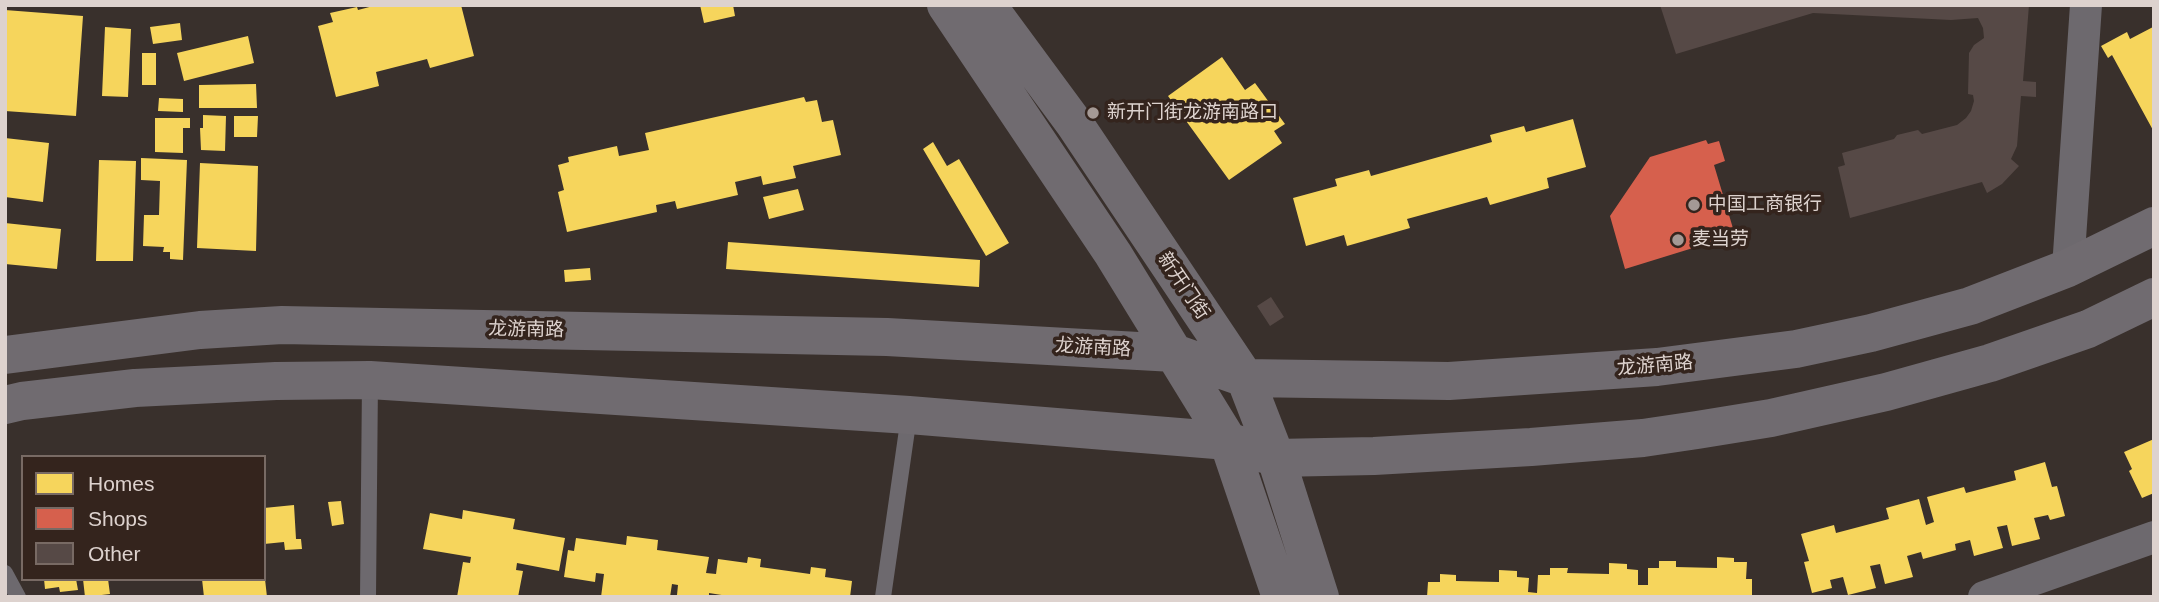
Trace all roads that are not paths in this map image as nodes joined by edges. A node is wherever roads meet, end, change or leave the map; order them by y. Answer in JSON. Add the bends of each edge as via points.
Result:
{"nodes":[{"id":1,"x":946,"y":5,"type":"edge"},
{"id":2,"x":987,"y":5,"type":"edge"},
{"id":3,"x":2089,"y":7,"type":"edge"},
{"id":4,"x":2154,"y":226,"type":"edge"},
{"id":5,"x":2068,"y":268,"type":"junction"},
{"id":6,"x":2154,"y":297,"type":"edge"},
{"id":7,"x":1174,"y":353,"type":"junction"},
{"id":8,"x":5,"y":355,"type":"edge"},
{"id":9,"x":1245,"y":378,"type":"junction"},
{"id":10,"x":370,"y":380,"type":"junction"},
{"id":11,"x":5,"y":405,"type":"edge"},
{"id":12,"x":909,"y":415,"type":"junction"},
{"id":13,"x":1228,"y":441,"type":"junction"},
{"id":14,"x":1276,"y":458,"type":"junction"},
{"id":15,"x":2154,"y":537,"type":"edge"},
{"id":16,"x":5,"y":573,"type":"edge"},
{"id":17,"x":18,"y":597,"type":"edge"},
{"id":18,"x":368,"y":597,"type":"edge"},
{"id":19,"x":883,"y":597,"type":"edge"},
{"id":20,"x":1280,"y":597,"type":"edge"},
{"id":21,"x":1320,"y":597,"type":"edge"},
{"id":22,"x":1984,"y":597,"type":"edge"}],
"edges":[{"from":1,"to":7,"type":"main road"},
{"from":2,"to":9,"type":"main road","name":"新开门街","via":[[1073,123]]},
{"from":3,"to":5,"type":"street"},
{"from":4,"to":5,"type":"main road","name":"龙游南路"},
{"from":5,"to":9,"type":"main road","name":"龙游南路","via":[[1970,306],[1796,349],[1657,367],[1449,381]]},
{"from":6,"to":14,"type":"main road","via":[[2088,329],[1990,363],[1771,418],[1643,438]]},
{"from":7,"to":8,"type":"main road","name":"龙游南路","via":[[887,337],[282,325],[200,330]]},
{"from":7,"to":9,"type":"main road","name":"龙游南路"},
{"from":7,"to":13,"type":"main road"},
{"from":9,"to":14,"type":"main road","name":"新开门街"},
{"from":10,"to":11,"type":"main road","via":[[135,388]]},
{"from":10,"to":12,"type":"main road"},
{"from":10,"to":18,"type":"lane"},
{"from":12,"to":13,"type":"main road"},
{"from":12,"to":19,"type":"lane"},
{"from":13,"to":14,"type":"main road"},
{"from":13,"to":20,"type":"main road"},
{"from":14,"to":21,"type":"main road","name":"新开门街"},
{"from":15,"to":22,"type":"street"},
{"from":16,"to":17,"type":"lane"}]}
